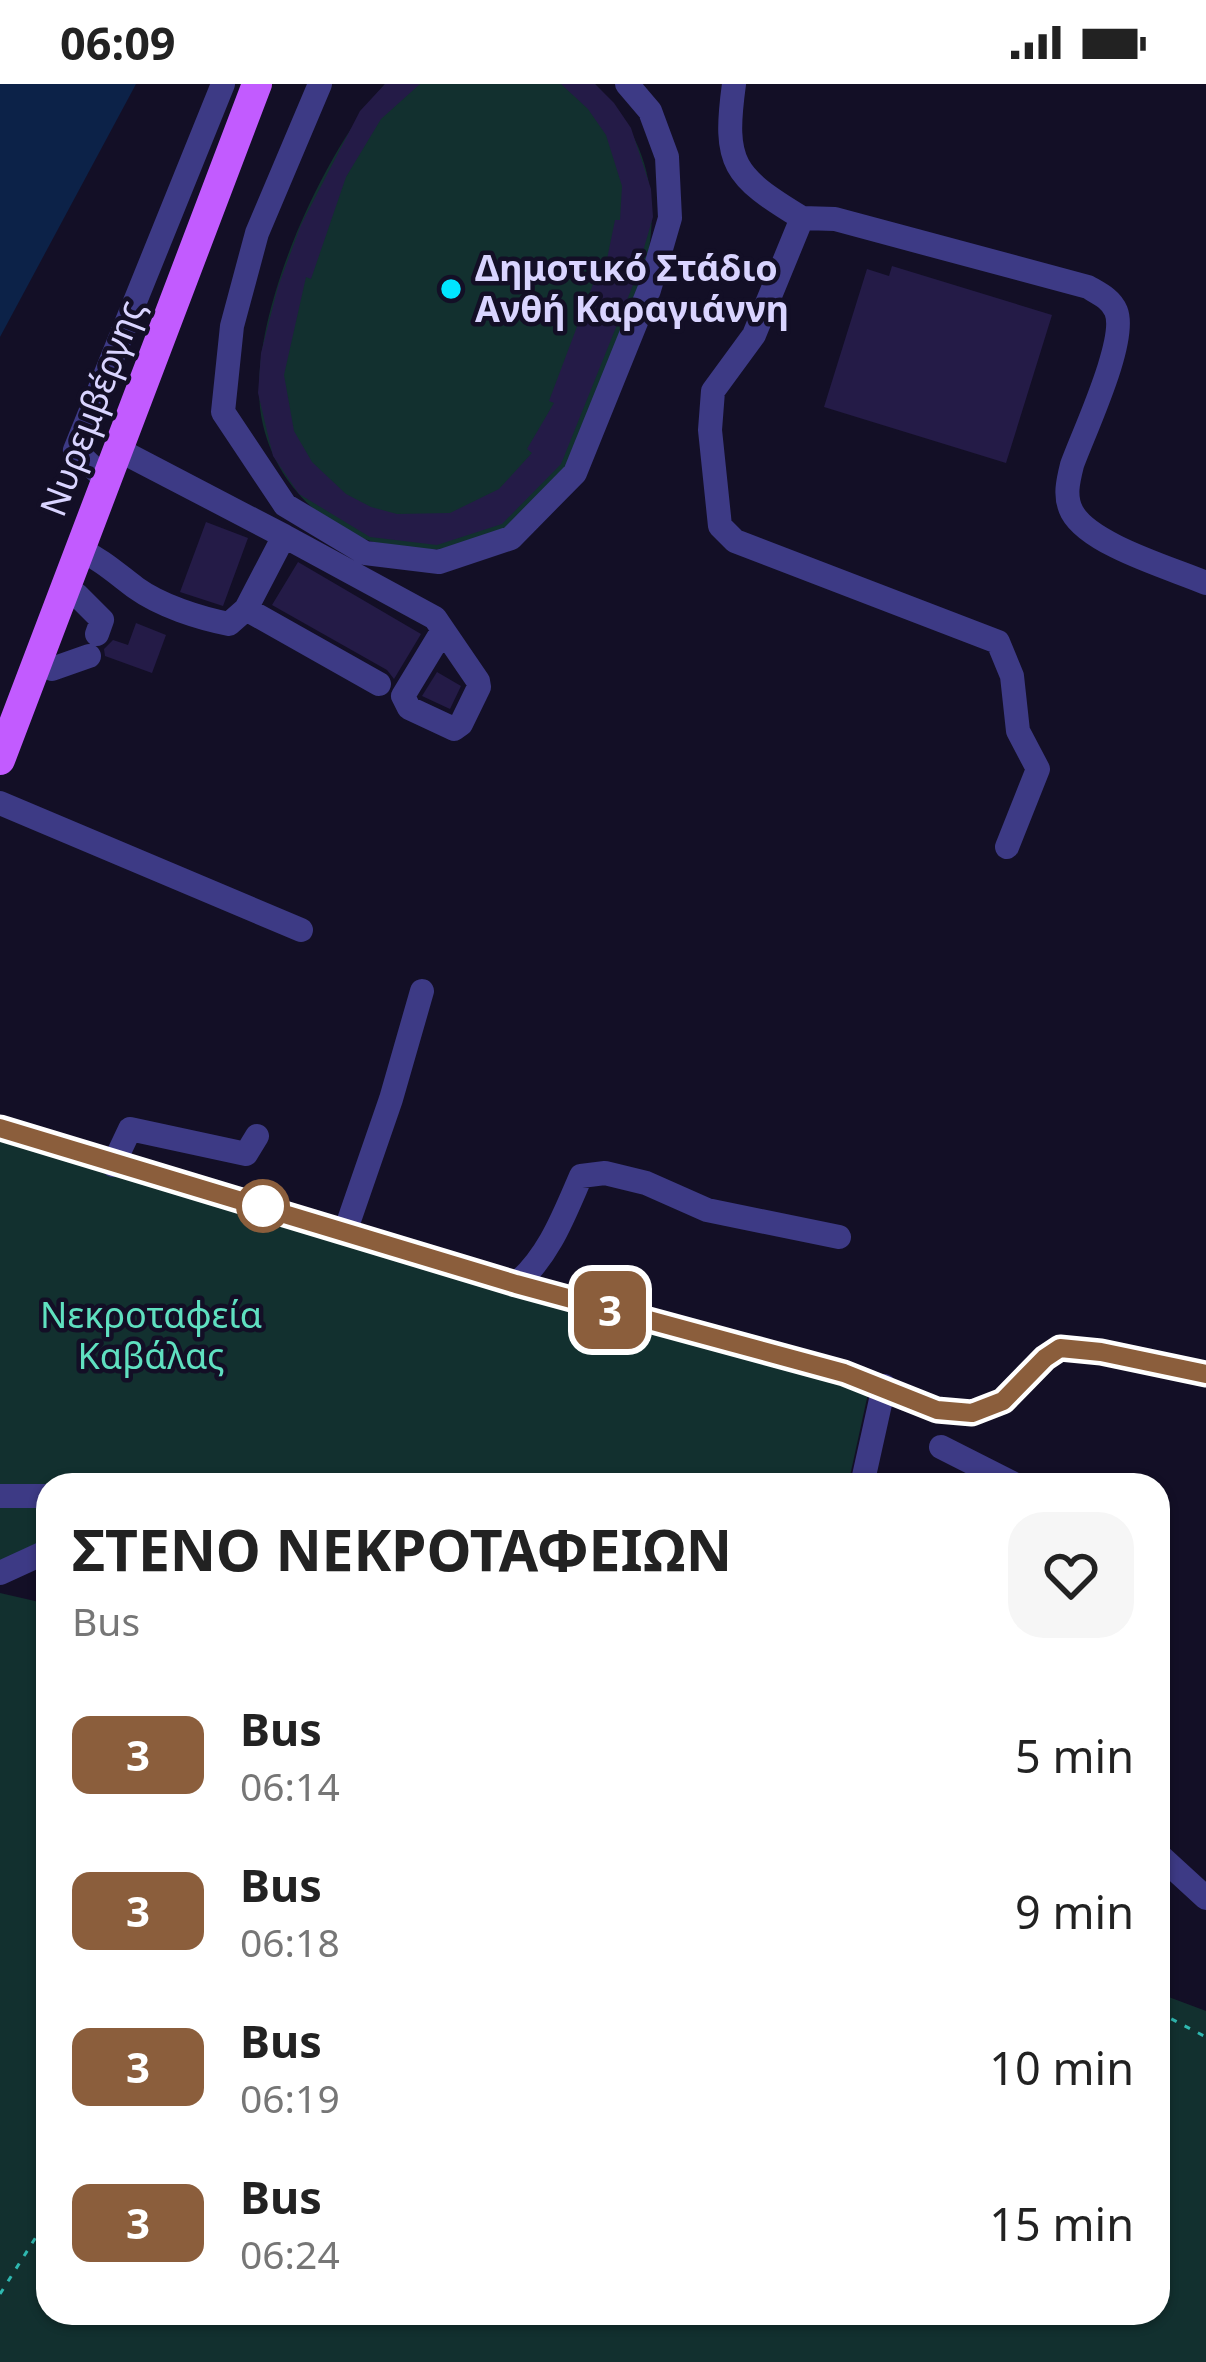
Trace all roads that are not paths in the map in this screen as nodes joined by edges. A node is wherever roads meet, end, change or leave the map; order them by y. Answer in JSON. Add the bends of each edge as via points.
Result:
{"nodes":[{"id":1,"x":223,"y":84,"type":"edge"},
{"id":2,"x":257,"y":84,"type":"edge"},
{"id":3,"x":320,"y":84,"type":"edge"},
{"id":4,"x":627,"y":84,"type":"edge"},
{"id":5,"x":734,"y":84,"type":"edge"},
{"id":6,"x":802,"y":218,"type":"junction"},
{"id":7,"x":117,"y":449,"type":"junction"},
{"id":8,"x":106,"y":480,"type":"junction"},
{"id":9,"x":284,"y":536,"type":"junction"},
{"id":10,"x":79,"y":549,"type":"junction"},
{"id":11,"x":1206,"y":583,"type":"edge"},
{"id":12,"x":76,"y":595,"type":"dead end"},
{"id":13,"x":246,"y":609,"type":"junction"},
{"id":14,"x":443,"y":630,"type":"dead end"},
{"id":15,"x":52,"y":669,"type":"dead end"},
{"id":16,"x":379,"y":684,"type":"dead end"},
{"id":17,"x":0,"y":760,"type":"edge"},
{"id":18,"x":0,"y":803,"type":"edge"},
{"id":19,"x":1007,"y":847,"type":"dead end"},
{"id":20,"x":301,"y":930,"type":"dead end"},
{"id":21,"x":422,"y":991,"type":"dead end"},
{"id":22,"x":0,"y":1128,"type":"edge"},
{"id":23,"x":256,"y":1136,"type":"dead end"},
{"id":24,"x":113,"y":1165,"type":"junction"},
{"id":25,"x":345,"y":1232,"type":"junction"},
{"id":26,"x":839,"y":1237,"type":"dead end"},
{"id":27,"x":516,"y":1284,"type":"junction"},
{"id":28,"x":1206,"y":1374,"type":"edge"},
{"id":29,"x":884,"y":1386,"type":"junction"},
{"id":30,"x":940,"y":1447,"type":"dead end"},
{"id":31,"x":865,"y":1473,"type":"edge"},
{"id":32,"x":992,"y":1473,"type":"edge"},
{"id":33,"x":0,"y":1496,"type":"edge"},
{"id":34,"x":36,"y":1496,"type":"edge"},
{"id":35,"x":36,"y":1556,"type":"edge"},
{"id":36,"x":0,"y":1573,"type":"edge"},
{"id":37,"x":1170,"y":1865,"type":"edge"},
{"id":38,"x":1206,"y":1898,"type":"edge"}],
"edges":[{"from":1,"to":8,"type":"street","via":[[75,449]]},
{"from":2,"to":7,"type":"main road","name":"Νυρεμβέργης"},
{"from":3,"to":4,"type":"street","via":[[257,233],[232,326],[223,412],[285,505],[365,553],[439,562],[512,538],[575,473],[649,290],[670,218],[668,157],[650,111]]},
{"from":5,"to":6,"type":"street","via":[[733,156],[766,196]]},
{"from":6,"to":11,"type":"street","via":[[835,219],[1105,296],[1116,309],[1116,340],[1072,465],[1070,510],[1102,539]]},
{"from":6,"to":19,"type":"street","via":[[754,335],[713,391],[720,526],[735,541],[998,642],[1012,676],[1018,730],[1038,769]]},
{"from":7,"to":8,"type":"main road","name":"Νυρεμβέργης"},
{"from":7,"to":9,"type":"street"},
{"from":8,"to":10,"type":"main road","name":"Νυρεμβέργης"},
{"from":9,"to":13,"type":"street"},
{"from":9,"to":14,"type":"street","via":[[422,610]]},
{"from":10,"to":13,"type":"street","via":[[140,591],[207,620],[229,623]]},
{"from":10,"to":17,"type":"main road","name":"Νυρεμβέργης"},
{"from":12,"to":15,"type":"street","via":[[102,620],[93,645]]},
{"from":13,"to":16,"type":"street"},
{"from":18,"to":20,"type":"street"},
{"from":21,"to":25,"type":"street"},
{"from":22,"to":24,"type":"street"},
{"from":23,"to":24,"type":"street","via":[[246,1154],[130,1129]]},
{"from":24,"to":25,"type":"street"},
{"from":25,"to":27,"type":"street"},
{"from":26,"to":27,"type":"street","via":[[707,1210],[604,1173],[581,1176],[553,1238]]},
{"from":27,"to":29,"type":"street"},
{"from":28,"to":29,"type":"street","via":[[1060,1348],[1003,1401],[972,1413],[937,1410]]},
{"from":29,"to":31,"type":"street"},
{"from":30,"to":32,"type":"street"},
{"from":33,"to":34,"type":"street"},
{"from":35,"to":36,"type":"street"},
{"from":37,"to":38,"type":"street"}]}
